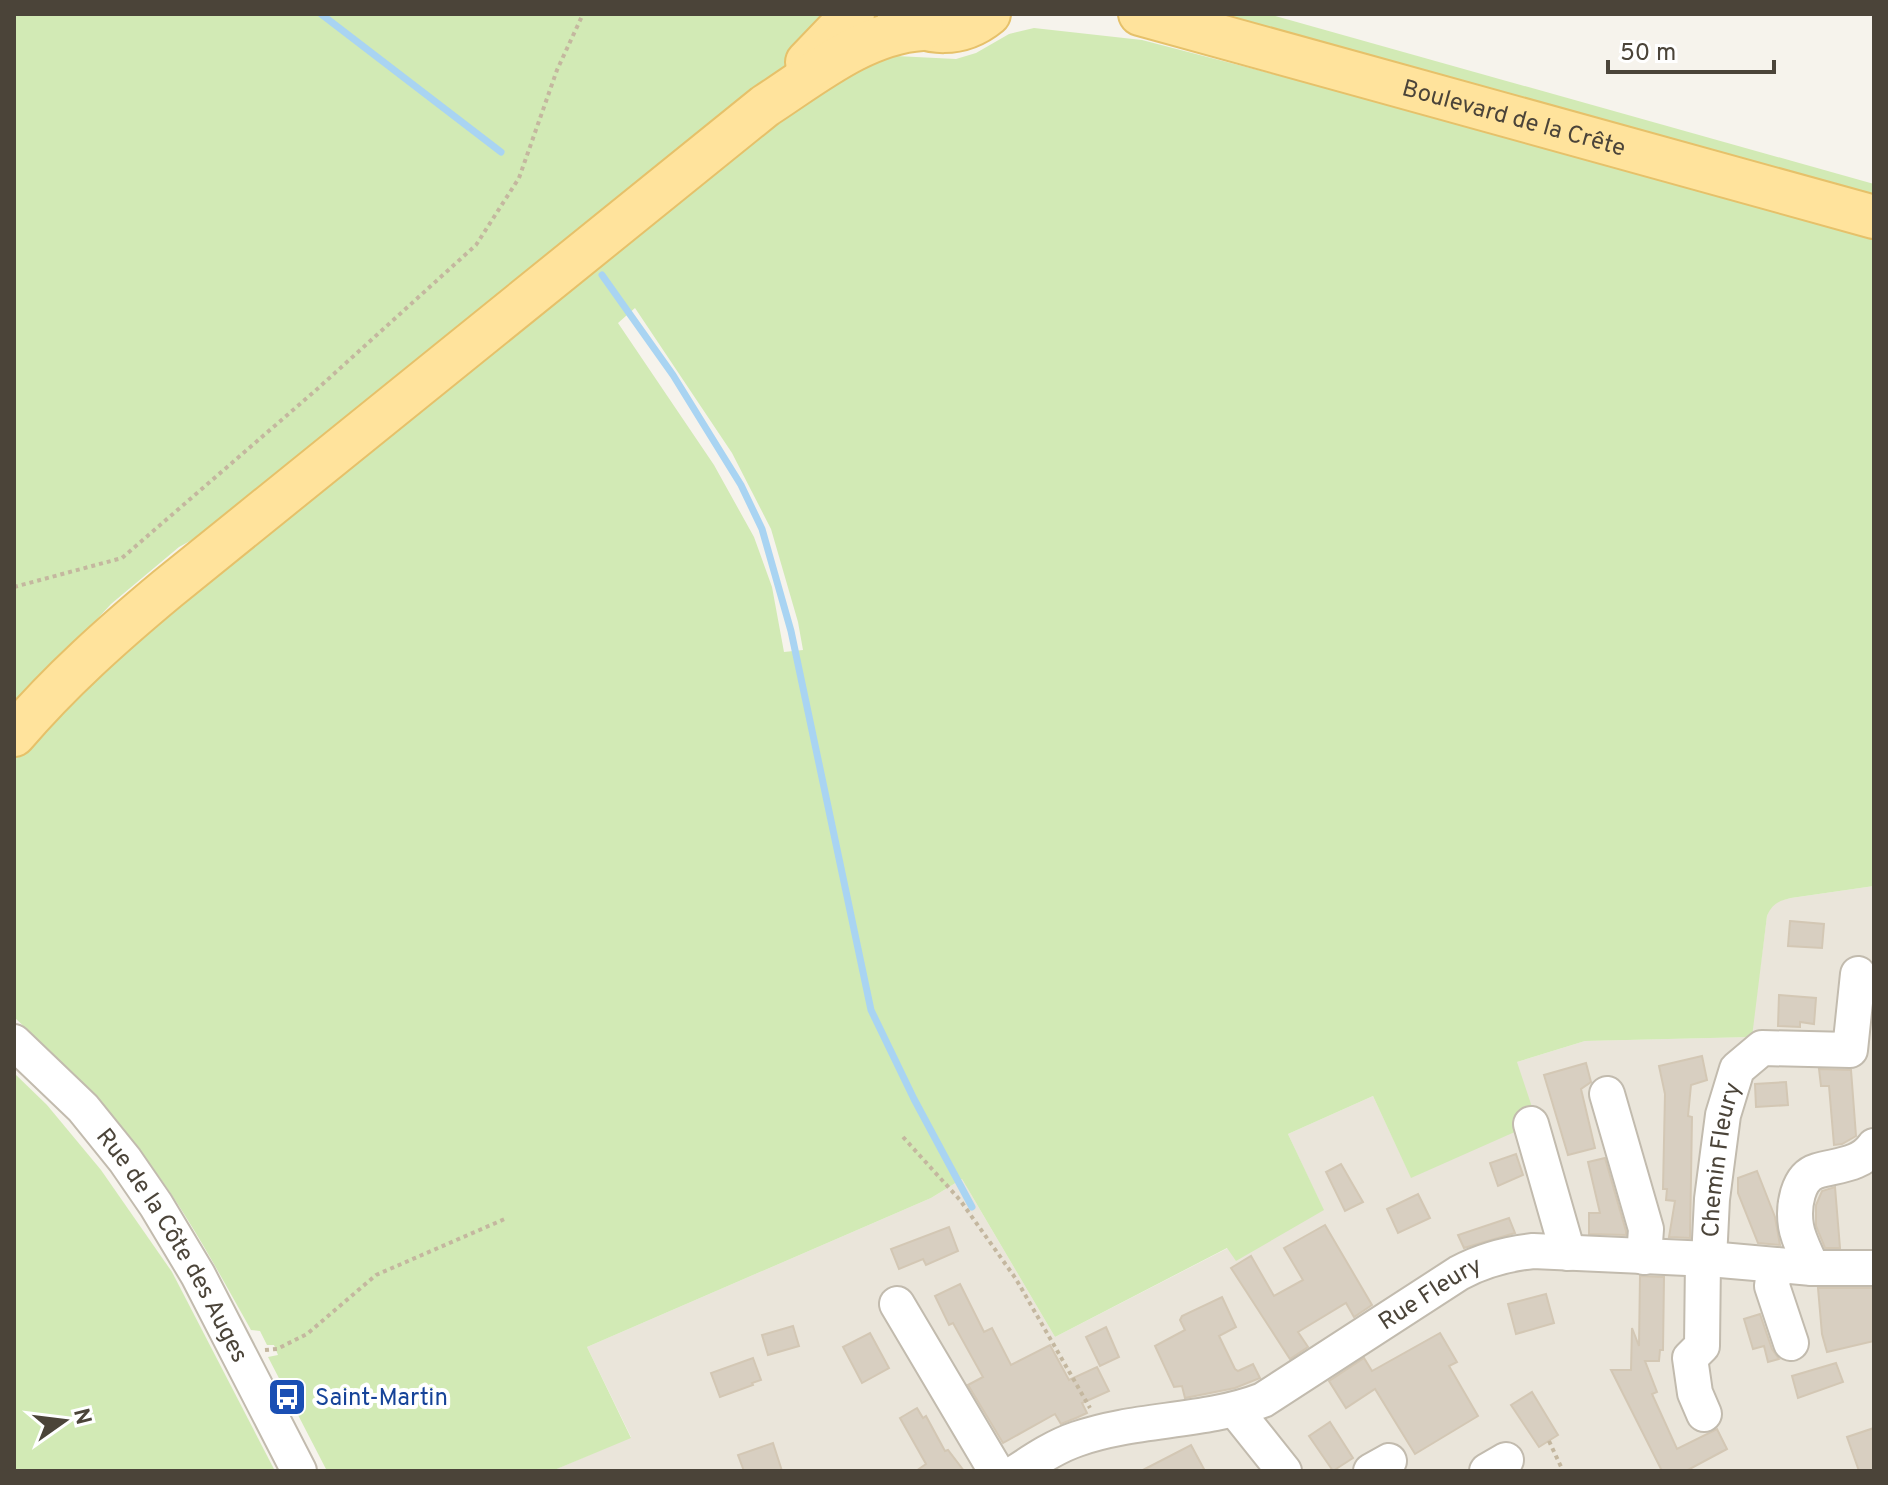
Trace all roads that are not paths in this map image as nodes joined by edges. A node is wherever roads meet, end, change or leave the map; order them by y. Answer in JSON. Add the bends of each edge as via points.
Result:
{"nodes":[{"id":1,"x":853,"y":14,"type":"edge"},
{"id":2,"x":989,"y":14,"type":"edge"},
{"id":3,"x":1137,"y":16,"type":"edge"},
{"id":4,"x":909,"y":22,"type":"edge"},
{"id":5,"x":765,"y":106,"type":"junction"},
{"id":6,"x":1874,"y":217,"type":"edge"},
{"id":7,"x":14,"y":735,"type":"edge"},
{"id":8,"x":1858,"y":974,"type":"dead end"},
{"id":9,"x":14,"y":1042,"type":"edge"},
{"id":10,"x":1607,"y":1094,"type":"dead end"},
{"id":11,"x":1531,"y":1124,"type":"dead end"},
{"id":12,"x":1874,"y":1146,"type":"edge"},
{"id":13,"x":1568,"y":1253,"type":"junction"},
{"id":14,"x":1644,"y":1257,"type":"junction"},
{"id":15,"x":1706,"y":1259,"type":"junction"},
{"id":16,"x":1775,"y":1265,"type":"junction"},
{"id":17,"x":1812,"y":1268,"type":"junction"},
{"id":18,"x":1874,"y":1268,"type":"edge"},
{"id":19,"x":897,"y":1304,"type":"dead end"},
{"id":20,"x":1791,"y":1343,"type":"dead end"},
{"id":21,"x":1236,"y":1411,"type":"junction"},
{"id":22,"x":1704,"y":1414,"type":"dead end"},
{"id":23,"x":299,"y":1471,"type":"edge"},
{"id":24,"x":996,"y":1471,"type":"edge"},
{"id":25,"x":1018,"y":1471,"type":"edge"},
{"id":26,"x":1284,"y":1471,"type":"edge"}],
"edges":[{"from":1,"to":5,"type":"main road"},
{"from":2,"to":4,"type":"main road","via":[[953,32]]},
{"from":3,"to":6,"type":"main road","name":"Boulevard de la Crête"},
{"from":4,"to":5,"type":"main road"},
{"from":5,"to":7,"type":"main road","via":[[155,599]]},
{"from":8,"to":15,"type":"street","name":"Chemin Fleury","via":[[1850,1050],[1762,1048],[1737,1069],[1723,1115]]},
{"from":9,"to":23,"type":"street","name":"Rue de la Côte des Auges","via":[[83,1108],[156,1205]]},
{"from":10,"to":14,"type":"street","via":[[1646,1229]]},
{"from":11,"to":13,"type":"street"},
{"from":12,"to":17,"type":"street","via":[[1848,1164],[1802,1180],[1796,1227]]},
{"from":13,"to":14,"type":"street","name":"Rue Fleury"},
{"from":13,"to":21,"type":"street","name":"Rue Fleury","via":[[1533,1251],[1474,1265],[1263,1400]]},
{"from":14,"to":15,"type":"street","name":"Rue Fleury"},
{"from":15,"to":16,"type":"street","name":"Rue Fleury"},
{"from":15,"to":22,"type":"street","via":[[1702,1346],[1690,1358]]},
{"from":16,"to":17,"type":"street","name":"Rue Fleury"},
{"from":16,"to":20,"type":"street","via":[[1772,1286]]},
{"from":17,"to":18,"type":"street","name":"Rue Fleury"},
{"from":19,"to":24,"type":"street"},
{"from":21,"to":25,"type":"street","name":"Rue Fleury","via":[[1103,1431],[1075,1439]]},
{"from":21,"to":26,"type":"street"}]}
